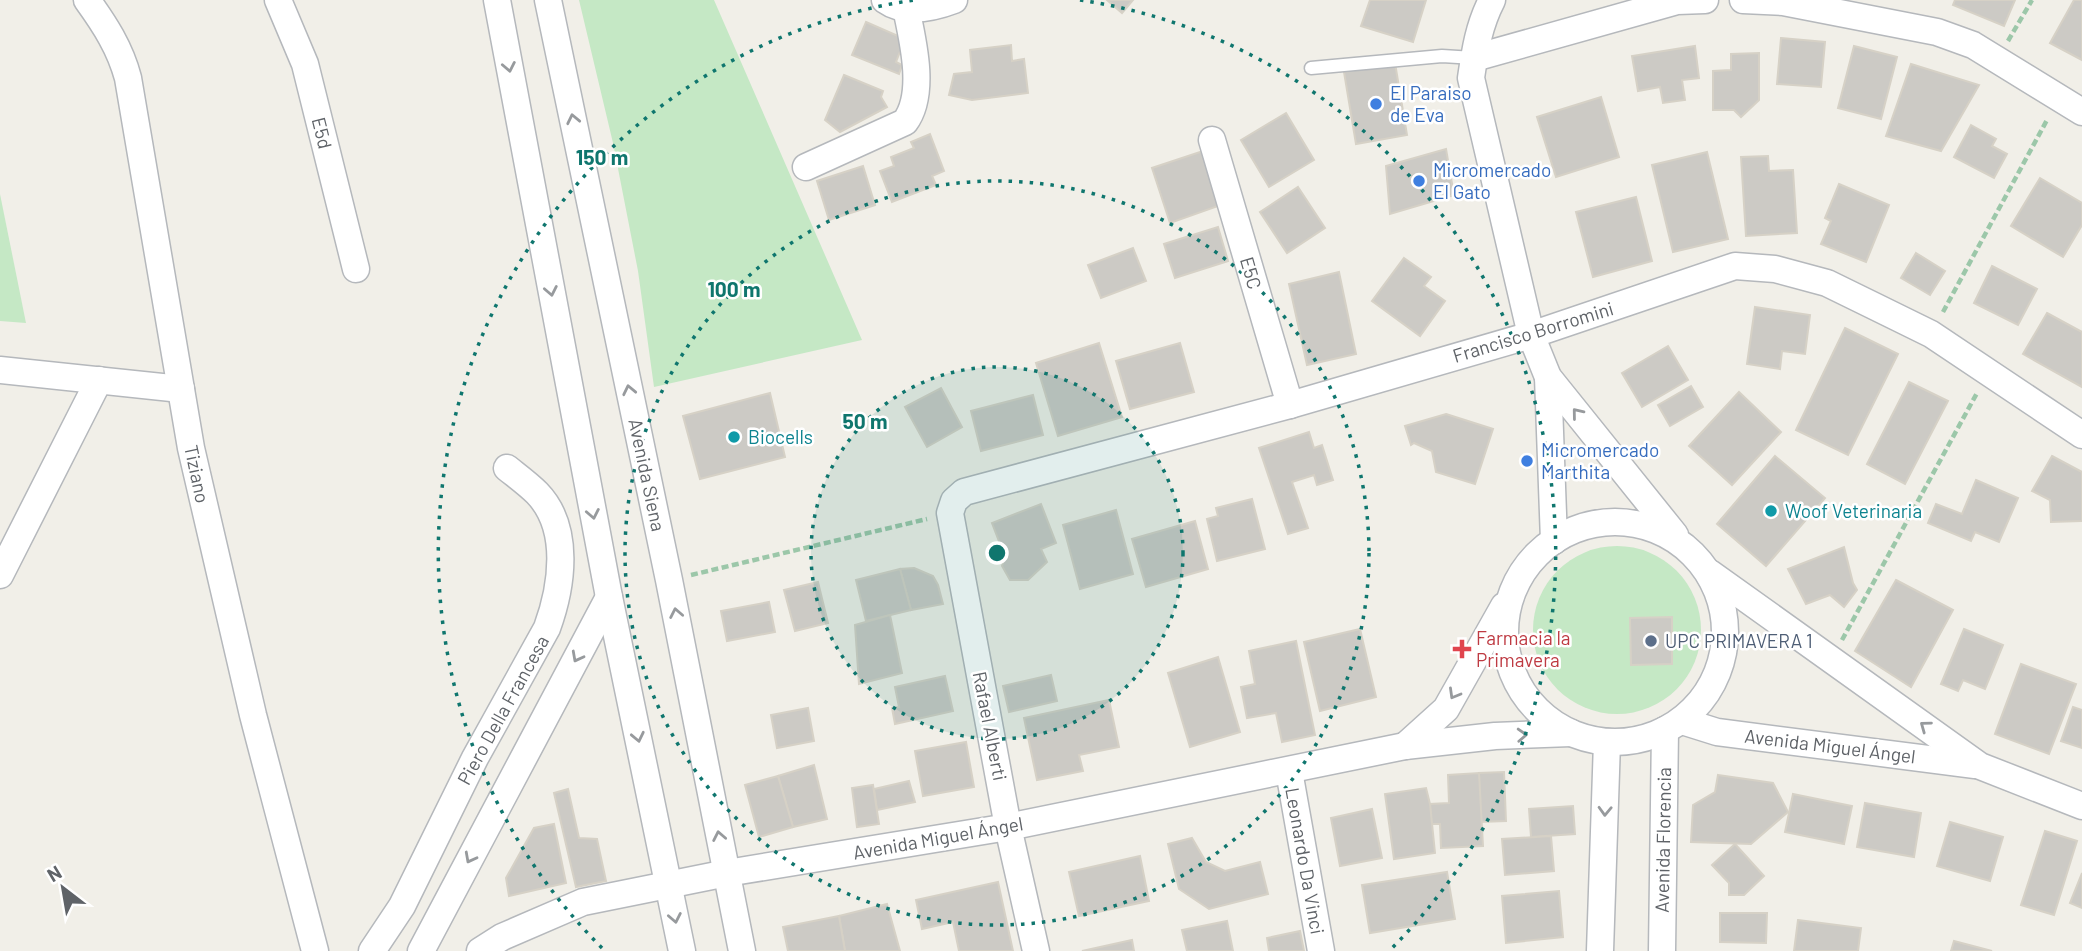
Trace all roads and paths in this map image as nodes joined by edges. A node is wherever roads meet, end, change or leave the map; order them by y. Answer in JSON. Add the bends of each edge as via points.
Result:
{"nodes":[{"id":1,"x":88,"y":0,"type":"edge"},
{"id":2,"x":278,"y":0,"type":"edge"},
{"id":3,"x":497,"y":0,"type":"edge"},
{"id":4,"x":548,"y":0,"type":"edge"},
{"id":5,"x":954,"y":0,"type":"edge"},
{"id":6,"x":1492,"y":0,"type":"edge"},
{"id":7,"x":1705,"y":0,"type":"edge"},
{"id":8,"x":1742,"y":0,"type":"edge"},
{"id":9,"x":2032,"y":0,"type":"edge"},
{"id":10,"x":895,"y":4,"type":"edge"},
{"id":11,"x":1474,"y":58,"type":"junction"},
{"id":12,"x":1997,"y":59,"type":"junction"},
{"id":13,"x":1311,"y":68,"type":"dead end"},
{"id":14,"x":2059,"y":97,"type":"junction"},
{"id":15,"x":2082,"y":111,"type":"edge"},
{"id":16,"x":1212,"y":140,"type":"dead end"},
{"id":17,"x":806,"y":167,"type":"dead end"},
{"id":18,"x":356,"y":269,"type":"dead end"},
{"id":19,"x":1931,"y":334,"type":"junction"},
{"id":20,"x":1531,"y":335,"type":"junction"},
{"id":21,"x":0,"y":370,"type":"edge"},
{"id":22,"x":1988,"y":372,"type":"junction"},
{"id":23,"x":1548,"y":377,"type":"junction"},
{"id":24,"x":99,"y":380,"type":"junction"},
{"id":25,"x":181,"y":389,"type":"junction"},
{"id":26,"x":1290,"y":405,"type":"junction"},
{"id":27,"x":2082,"y":435,"type":"edge"},
{"id":28,"x":507,"y":468,"type":"dead end"},
{"id":29,"x":952,"y":507,"type":"junction"},
{"id":30,"x":1554,"y":541,"type":"junction"},
{"id":31,"x":1681,"y":542,"type":"junction"},
{"id":32,"x":1709,"y":572,"type":"junction"},
{"id":33,"x":0,"y":575,"type":"edge"},
{"id":34,"x":669,"y":580,"type":"junction"},
{"id":35,"x":1512,"y":592,"type":"junction"},
{"id":36,"x":609,"y":597,"type":"junction"},
{"id":37,"x":1832,"y":659,"type":"junction"},
{"id":38,"x":1673,"y":725,"type":"junction"},
{"id":39,"x":1571,"y":733,"type":"junction"},
{"id":40,"x":1607,"y":742,"type":"junction"},
{"id":41,"x":1405,"y":746,"type":"junction"},
{"id":42,"x":1980,"y":766,"type":"junction"},
{"id":43,"x":1289,"y":771,"type":"junction"},
{"id":44,"x":2082,"y":806,"type":"edge"},
{"id":45,"x":1008,"y":827,"type":"junction"},
{"id":46,"x":727,"y":873,"type":"junction"},
{"id":47,"x":669,"y":885,"type":"junction"},
{"id":48,"x":315,"y":951,"type":"edge"},
{"id":49,"x":372,"y":951,"type":"edge"},
{"id":50,"x":421,"y":951,"type":"edge"},
{"id":51,"x":480,"y":951,"type":"edge"},
{"id":52,"x":682,"y":951,"type":"edge"},
{"id":53,"x":743,"y":951,"type":"edge"},
{"id":54,"x":1036,"y":951,"type":"edge"},
{"id":55,"x":1321,"y":951,"type":"edge"},
{"id":56,"x":1600,"y":951,"type":"edge"},
{"id":57,"x":1662,"y":951,"type":"edge"}],
"edges":[{"from":1,"to":25,"type":"street","name":"Tiziano","via":[[123,57]]},
{"from":2,"to":18,"type":"street","name":"E5d","via":[[305,64]]},
{"from":3,"to":36,"type":"street","one_way":true},
{"from":34,"to":4,"type":"street","name":"Avenida Siena","one_way":true},
{"from":5,"to":10,"type":"street","via":[[936,7]]},
{"from":6,"to":11,"type":"street"},
{"from":7,"to":11,"type":"street","via":[[1677,1]]},
{"from":8,"to":12,"type":"street","via":[[1783,2],[1937,32]]},
{"from":9,"to":12,"type":"path"},
{"from":10,"to":17,"type":"street","via":[[915,47],[913,111],[905,122]]},
{"from":11,"to":13,"type":"lane","via":[[1442,56]]},
{"from":11,"to":20,"type":"street","via":[[1475,102]]},
{"from":12,"to":14,"type":"street"},
{"from":14,"to":15,"type":"street"},
{"from":14,"to":19,"type":"path"},
{"from":16,"to":26,"type":"street","name":"E5C"},
{"from":19,"to":20,"type":"street","name":"Francisco Borromini","via":[[1827,283],[1775,269],[1735,266]]},
{"from":19,"to":22,"type":"street","name":"Francisco Borromini"},
{"from":20,"to":23,"type":"street"},
{"from":20,"to":26,"type":"street","name":"Francisco Borromini"},
{"from":21,"to":24,"type":"street"},
{"from":22,"to":27,"type":"street","name":"Francisco Borromini"},
{"from":22,"to":37,"type":"path"},
{"from":23,"to":30,"type":"street"},
{"from":31,"to":23,"type":"street","one_way":true},
{"from":24,"to":25,"type":"street"},
{"from":24,"to":33,"type":"street"},
{"from":25,"to":48,"type":"street","name":"Tiziano","via":[[253,715]]},
{"from":26,"to":29,"type":"street","name":"Francisco Borromini","via":[[964,492]]},
{"from":28,"to":49,"type":"street","name":"Piero Della Francesa","via":[[537,493],[558,530],[559,585],[553,612],[402,906]]},
{"from":29,"to":34,"type":"path"},
{"from":29,"to":45,"type":"street","name":"Rafael Alberti"},
{"from":30,"to":31,"type":"street","via":[[1584,526],[1618,521],[1651,527]]},
{"from":30,"to":35,"type":"street","via":[[1529,563]]},
{"from":31,"to":32,"type":"street"},
{"from":32,"to":37,"type":"street","name":"Avenida Miguel Ángel"},
{"from":32,"to":38,"type":"street","via":[[1722,602],[1727,635],[1720,667],[1705,697]]},
{"from":46,"to":34,"type":"street","name":"Avenida Siena","one_way":true},
{"from":35,"to":39,"type":"street","via":[[1505,622],[1506,652],[1515,681],[1532,705]]},
{"from":35,"to":41,"type":"street","name":"Avenida Miguel Ángel","one_way":true,"via":[[1446,709]]},
{"from":36,"to":47,"type":"street","one_way":true},
{"from":36,"to":50,"type":"street","one_way":true},
{"from":42,"to":37,"type":"street","name":"Avenida Miguel Ángel","one_way":true},
{"from":38,"to":40,"type":"street","via":[[1644,739]]},
{"from":38,"to":42,"type":"street","name":"Avenida Miguel Ángel"},
{"from":38,"to":57,"type":"street","name":"Avenida Florencia"},
{"from":39,"to":40,"type":"street"},
{"from":41,"to":39,"type":"street","name":"Avenida Miguel Ángel","one_way":true},
{"from":40,"to":56,"type":"street","one_way":true},
{"from":41,"to":43,"type":"street","name":"Avenida Miguel Ángel"},
{"from":42,"to":44,"type":"street","name":"Avenida Miguel Ángel"},
{"from":43,"to":45,"type":"street","name":"Avenida Miguel Ángel"},
{"from":43,"to":55,"type":"street","name":"Leonardo Da Vinci"},
{"from":45,"to":46,"type":"street","name":"Avenida Miguel Ángel"},
{"from":45,"to":54,"type":"street","name":"Rafael Alberti"},
{"from":46,"to":47,"type":"street","name":"Avenida Miguel Ángel"},
{"from":46,"to":53,"type":"street","name":"Avenida Siena"},
{"from":47,"to":51,"type":"street","name":"Avenida Miguel Ángel","via":[[583,902]]},
{"from":47,"to":52,"type":"street","one_way":true}]}
